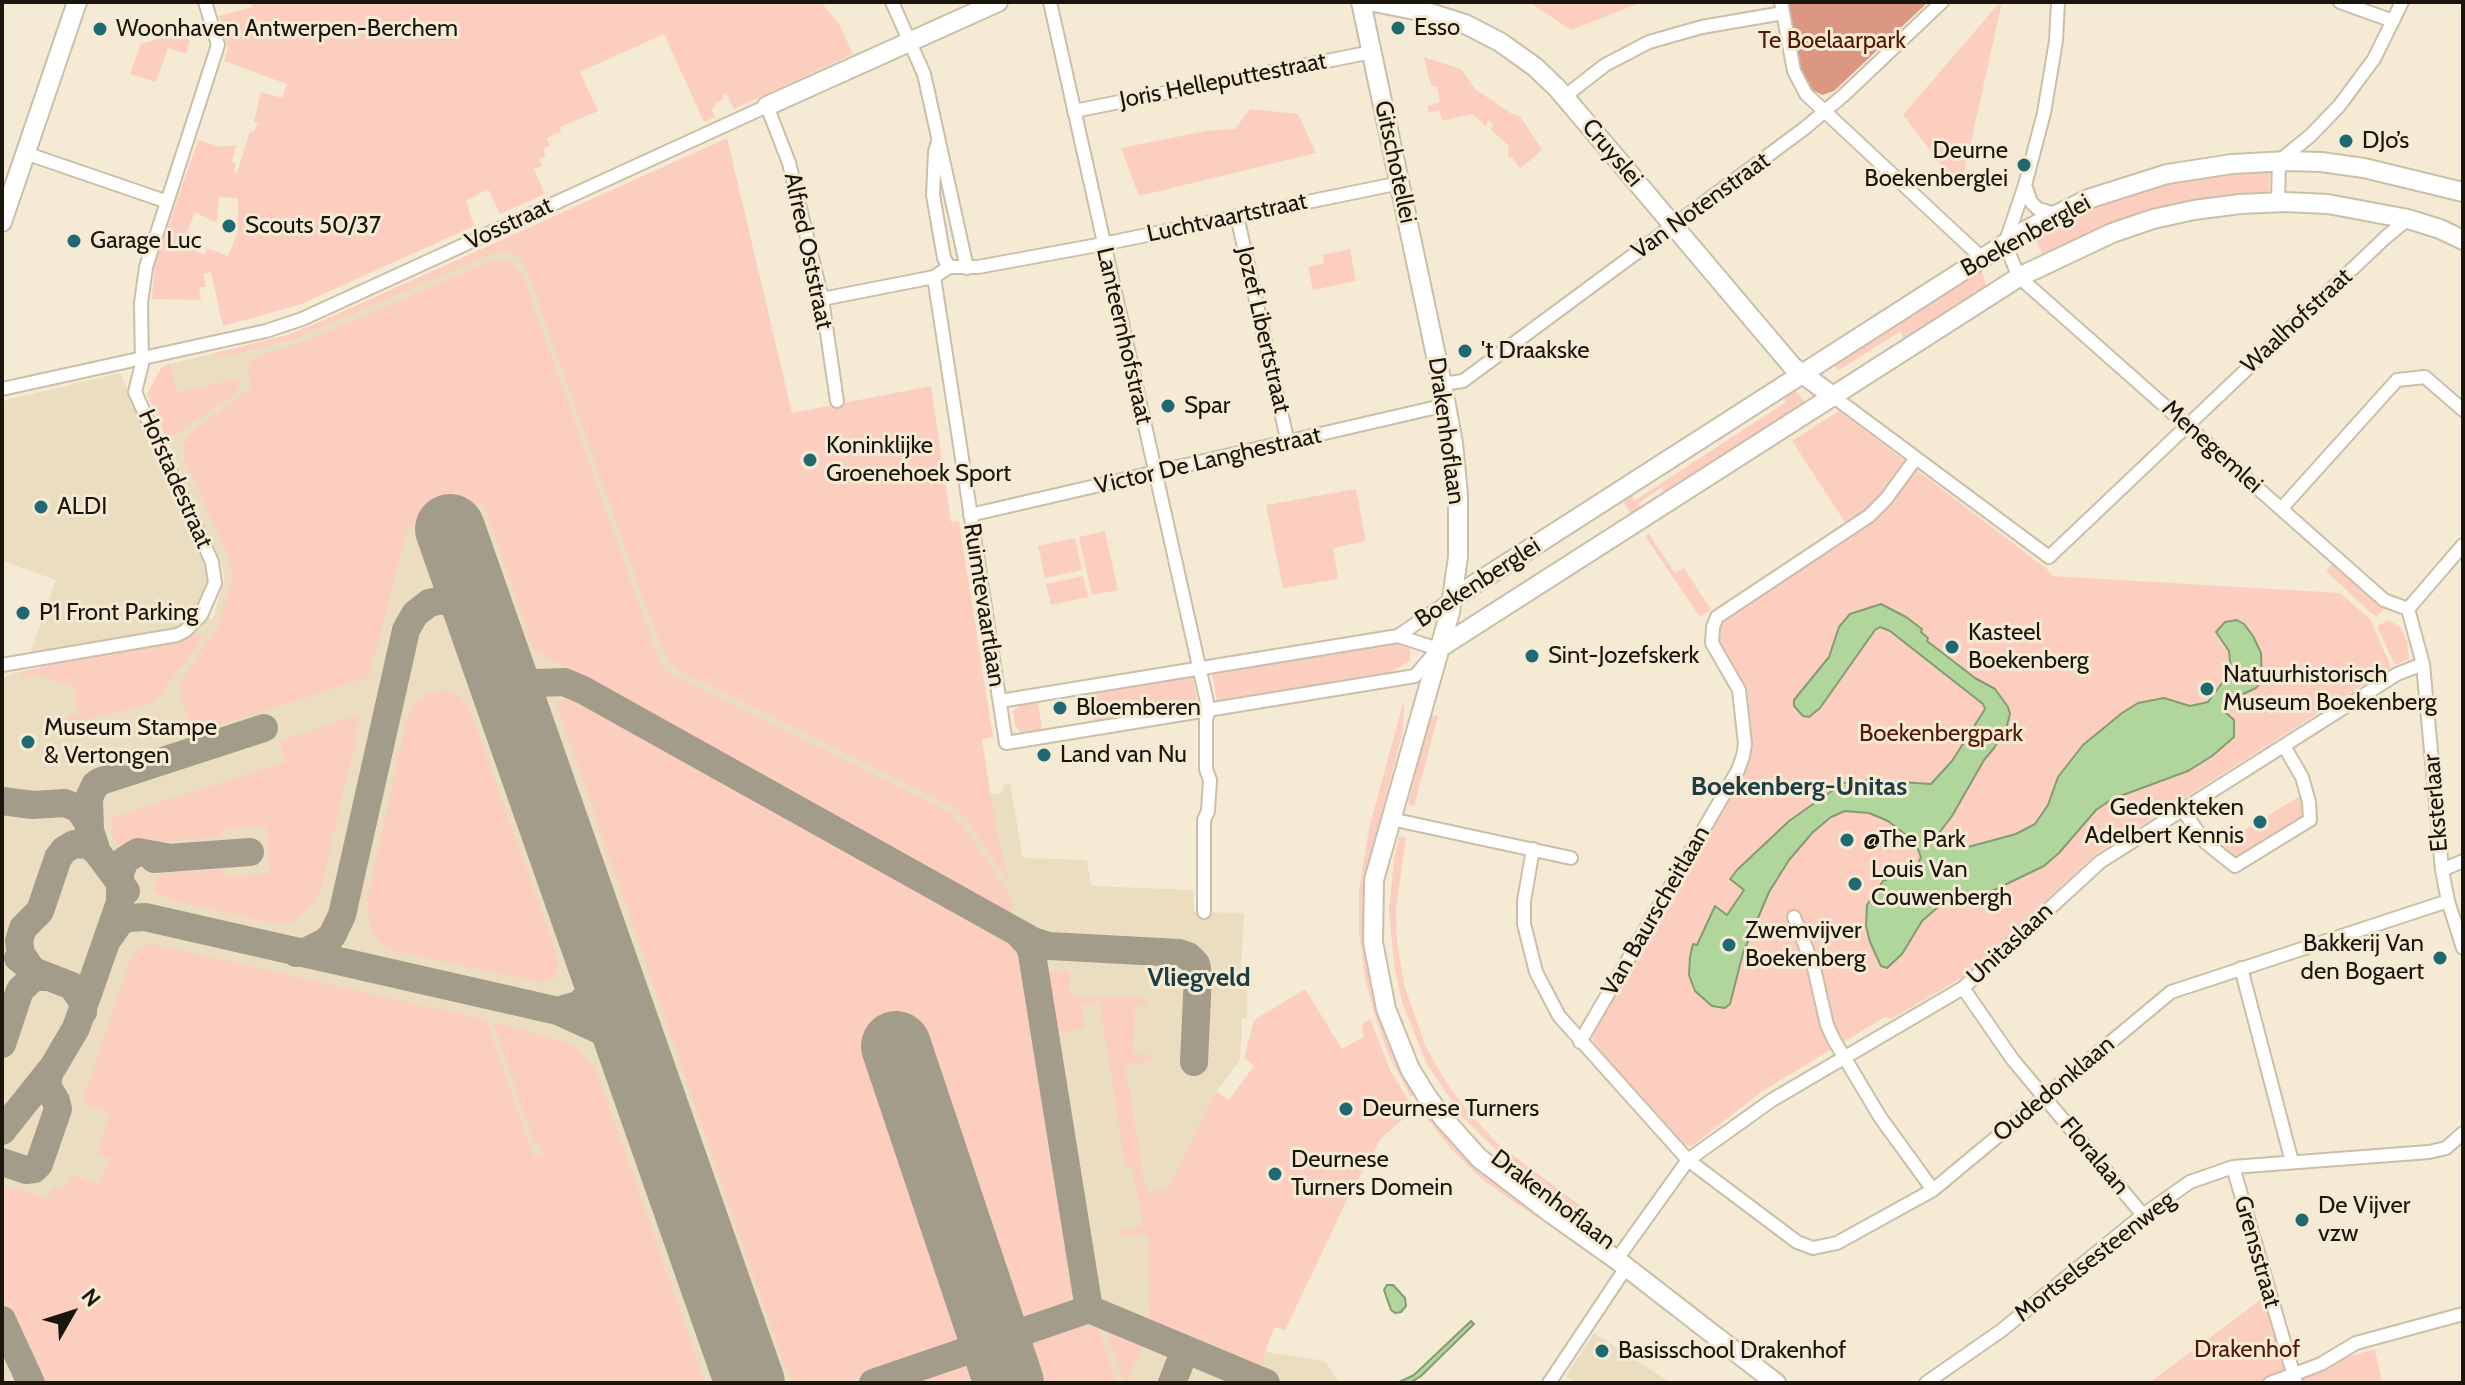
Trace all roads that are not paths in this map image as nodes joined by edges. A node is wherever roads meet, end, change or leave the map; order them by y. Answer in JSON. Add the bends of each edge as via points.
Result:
{"nodes":[{"id":1,"x":76,"y":2,"type":"edge"},
{"id":2,"x":205,"y":2,"type":"edge"},
{"id":3,"x":892,"y":2,"type":"edge"},
{"id":4,"x":998,"y":2,"type":"edge"},
{"id":5,"x":1050,"y":2,"type":"edge"},
{"id":6,"x":1361,"y":2,"type":"edge"},
{"id":7,"x":1374,"y":2,"type":"edge"},
{"id":8,"x":1942,"y":2,"type":"edge"},
{"id":9,"x":2058,"y":2,"type":"edge"},
{"id":10,"x":2340,"y":2,"type":"edge"},
{"id":11,"x":2402,"y":2,"type":"edge"},
{"id":12,"x":1431,"y":8,"type":"edge"},
{"id":13,"x":1782,"y":8,"type":"edge"},
{"id":14,"x":2393,"y":21,"type":"junction"},
{"id":15,"x":911,"y":43,"type":"junction"},
{"id":16,"x":1364,"y":54,"type":"junction"},
{"id":17,"x":1564,"y":97,"type":"junction"},
{"id":18,"x":767,"y":106,"type":"junction"},
{"id":19,"x":1074,"y":111,"type":"junction"},
{"id":20,"x":1824,"y":113,"type":"junction"},
{"id":21,"x":2311,"y":137,"type":"junction"},
{"id":22,"x":939,"y":138,"type":"junction"},
{"id":23,"x":25,"y":153,"type":"junction"},
{"id":24,"x":2287,"y":161,"type":"junction"},
{"id":25,"x":2321,"y":162,"type":"junction"},
{"id":26,"x":1400,"y":183,"type":"junction"},
{"id":27,"x":2025,"y":185,"type":"junction"},
{"id":28,"x":2463,"y":192,"type":"edge"},
{"id":29,"x":165,"y":201,"type":"junction"},
{"id":30,"x":2282,"y":202,"type":"junction"},
{"id":31,"x":2056,"y":214,"type":"junction"},
{"id":32,"x":1237,"y":216,"type":"junction"},
{"id":33,"x":2408,"y":219,"type":"junction"},
{"id":34,"x":2,"y":222,"type":"edge"},
{"id":35,"x":1674,"y":226,"type":"junction"},
{"id":36,"x":2461,"y":234,"type":"edge"},
{"id":37,"x":1103,"y":244,"type":"junction"},
{"id":38,"x":2005,"y":244,"type":"junction"},
{"id":39,"x":1982,"y":258,"type":"junction"},
{"id":40,"x":949,"y":267,"type":"junction"},
{"id":41,"x":967,"y":268,"type":"junction"},
{"id":42,"x":934,"y":277,"type":"junction"},
{"id":43,"x":2019,"y":277,"type":"junction"},
{"id":44,"x":822,"y":299,"type":"junction"},
{"id":45,"x":1429,"y":322,"type":"joint"},
{"id":46,"x":143,"y":356,"type":"junction"},
{"id":47,"x":1802,"y":376,"type":"junction"},
{"id":48,"x":1442,"y":384,"type":"junction"},
{"id":49,"x":2,"y":389,"type":"edge"},
{"id":50,"x":1834,"y":397,"type":"junction"},
{"id":51,"x":837,"y":401,"type":"dead end"},
{"id":52,"x":1446,"y":405,"type":"junction"},
{"id":53,"x":2463,"y":410,"type":"edge"},
{"id":54,"x":2188,"y":424,"type":"junction"},
{"id":55,"x":1288,"y":443,"type":"junction"},
{"id":56,"x":1916,"y":458,"type":"junction"},
{"id":57,"x":1155,"y":473,"type":"junction"},
{"id":58,"x":2281,"y":509,"type":"junction"},
{"id":59,"x":970,"y":515,"type":"junction"},
{"id":60,"x":1550,"y":536,"type":"junction"},
{"id":61,"x":2463,"y":545,"type":"edge"},
{"id":62,"x":1566,"y":568,"type":"junction"},
{"id":63,"x":1453,"y":598,"type":"junction"},
{"id":64,"x":2408,"y":609,"type":"junction"},
{"id":65,"x":1398,"y":636,"type":"junction"},
{"id":66,"x":1438,"y":649,"type":"junction"},
{"id":67,"x":2423,"y":664,"type":"junction"},
{"id":68,"x":2,"y":665,"type":"edge"},
{"id":69,"x":1201,"y":669,"type":"junction"},
{"id":70,"x":1000,"y":701,"type":"junction"},
{"id":71,"x":1209,"y":711,"type":"junction"},
{"id":72,"x":1006,"y":743,"type":"joint"},
{"id":73,"x":2284,"y":746,"type":"junction"},
{"id":74,"x":2182,"y":809,"type":"junction"},
{"id":75,"x":1391,"y":819,"type":"junction"},
{"id":76,"x":1533,"y":849,"type":"junction"},
{"id":77,"x":1571,"y":858,"type":"dead end"},
{"id":78,"x":2463,"y":861,"type":"edge"},
{"id":79,"x":2442,"y":870,"type":"junction"},
{"id":80,"x":2448,"y":901,"type":"junction"},
{"id":81,"x":1204,"y":912,"type":"dead end"},
{"id":82,"x":1794,"y":917,"type":"dead end"},
{"id":83,"x":2463,"y":948,"type":"edge"},
{"id":84,"x":2241,"y":968,"type":"junction"},
{"id":85,"x":1963,"y":988,"type":"junction"},
{"id":86,"x":1580,"y":1042,"type":"junction"},
{"id":87,"x":1844,"y":1057,"type":"junction"},
{"id":88,"x":2044,"y":1098,"type":"junction"},
{"id":89,"x":2463,"y":1133,"type":"edge"},
{"id":90,"x":1688,"y":1160,"type":"junction"},
{"id":91,"x":2292,"y":1162,"type":"junction"},
{"id":92,"x":2233,"y":1167,"type":"junction"},
{"id":93,"x":1933,"y":1190,"type":"junction"},
{"id":94,"x":2143,"y":1215,"type":"junction"},
{"id":95,"x":1622,"y":1257,"type":"junction"},
{"id":96,"x":2463,"y":1314,"type":"edge"},
{"id":97,"x":2294,"y":1379,"type":"edge"},
{"id":98,"x":1549,"y":1383,"type":"edge"},
{"id":99,"x":1776,"y":1383,"type":"edge"},
{"id":100,"x":1791,"y":1383,"type":"edge"},
{"id":101,"x":1926,"y":1383,"type":"edge"},
{"id":102,"x":2270,"y":1383,"type":"edge"}],
"edges":[{"from":1,"to":23,"type":"street"},
{"from":2,"to":29,"type":"street","name":"Hofstadestraat","via":[[218,45]]},
{"from":3,"to":15,"type":"street"},
{"from":4,"to":15,"type":"street","name":"Vosstraat"},
{"from":5,"to":19,"type":"street","name":"Lanteernhofstraat"},
{"from":6,"to":16,"type":"street","name":"Gitschotellei"},
{"from":7,"to":12,"type":"street","name":"Cruyslei"},
{"from":8,"to":20,"type":"street","name":"Van Notenstraat"},
{"from":9,"to":27,"type":"street","via":[[2051,79]]},
{"from":10,"to":14,"type":"street"},
{"from":11,"to":14,"type":"street"},
{"from":12,"to":17,"type":"street","name":"Cruyslei","via":[[1500,42]]},
{"from":13,"to":17,"type":"street","via":[[1649,42],[1605,65]]},
{"from":13,"to":20,"type":"street","via":[[1798,80]]},
{"from":14,"to":21,"type":"street","via":[[2374,59]]},
{"from":15,"to":18,"type":"street","name":"Vosstraat"},
{"from":15,"to":22,"type":"street"},
{"from":16,"to":19,"type":"street","name":"Joris Helleputtestraat"},
{"from":16,"to":26,"type":"street","name":"Gitschotellei"},
{"from":17,"to":35,"type":"street","name":"Cruyslei"},
{"from":18,"to":44,"type":"street","name":"Alfred Oststraat","via":[[789,163]]},
{"from":18,"to":46,"type":"street","name":"Vosstraat","via":[[302,319]]},
{"from":19,"to":37,"type":"street","name":"Lanteernhofstraat"},
{"from":20,"to":35,"type":"street","name":"Van Notenstraat"},
{"from":20,"to":39,"type":"street"},
{"from":21,"to":24,"type":"street"},
{"from":21,"to":25,"type":"street"},
{"from":22,"to":40,"type":"street","via":[[933,195]]},
{"from":22,"to":41,"type":"street"},
{"from":23,"to":29,"type":"street"},
{"from":23,"to":34,"type":"street"},
{"from":24,"to":25,"type":"street","name":"Boekenberglei"},
{"from":24,"to":30,"type":"street"},
{"from":24,"to":31,"type":"street","name":"Boekenberglei","via":[[2167,174]]},
{"from":25,"to":28,"type":"street","name":"Boekenberglei"},
{"from":26,"to":32,"type":"street","name":"Luchtvaartstraat"},
{"from":26,"to":45,"type":"street","name":"Gitschotellei"},
{"from":27,"to":31,"type":"street","via":[[2038,209]]},
{"from":27,"to":38,"type":"street"},
{"from":29,"to":46,"type":"street","name":"Hofstadestraat","via":[[146,267]]},
{"from":30,"to":33,"type":"street","name":"Boekenberglei","via":[[2328,204]]},
{"from":30,"to":43,"type":"street","name":"Boekenberglei","via":[[2217,206],[2153,219]]},
{"from":31,"to":38,"type":"street","name":"Boekenberglei"},
{"from":32,"to":37,"type":"street","name":"Luchtvaartstraat"},
{"from":32,"to":55,"type":"street","name":"Jozef Libertstraat"},
{"from":33,"to":36,"type":"street","name":"Boekenberglei"},
{"from":33,"to":54,"type":"street","name":"Waalhofstraat"},
{"from":35,"to":47,"type":"street","name":"Cruyslei"},
{"from":35,"to":48,"type":"street","name":"Van Notenstraat","via":[[1463,381]]},
{"from":37,"to":41,"type":"street","name":"Luchtvaartstraat"},
{"from":37,"to":57,"type":"street","name":"Lanteernhofstraat"},
{"from":38,"to":39,"type":"street","name":"Boekenberglei"},
{"from":38,"to":43,"type":"street"},
{"from":39,"to":47,"type":"street","name":"Boekenberglei"},
{"from":40,"to":41,"type":"street","name":"Luchtvaartstraat"},
{"from":40,"to":42,"type":"street"},
{"from":42,"to":44,"type":"street"},
{"from":42,"to":59,"type":"street","name":"Ruimtevaartlaan"},
{"from":43,"to":50,"type":"street","name":"Boekenberglei"},
{"from":43,"to":54,"type":"street","name":"Menegemlei"},
{"from":44,"to":51,"type":"street","name":"Alfred Oststraat"},
{"from":45,"to":48,"type":"street","name":"Drakenhoflaan"},
{"from":46,"to":49,"type":"street","name":"Vosstraat"},
{"from":46,"to":68,"type":"street","name":"Hofstadestraat","via":[[135,392],[212,562],[212,592],[201,615],[185,631],[167,638]]},
{"from":47,"to":50,"type":"street"},
{"from":47,"to":60,"type":"street","name":"Boekenberglei"},
{"from":48,"to":52,"type":"street","name":"Drakenhoflaan"},
{"from":50,"to":56,"type":"street"},
{"from":50,"to":62,"type":"street","name":"Boekenberglei"},
{"from":52,"to":55,"type":"street","name":"Victor De Langhestraat"},
{"from":52,"to":63,"type":"street","name":"Drakenhoflaan","via":[[1458,495]]},
{"from":53,"to":58,"type":"street","via":[[2425,377],[2397,380]]},
{"from":54,"to":56,"type":"street","name":"Waalhofstraat","via":[[2049,557]]},
{"from":54,"to":58,"type":"street","name":"Menegemlei"},
{"from":55,"to":57,"type":"street","name":"Victor De Langhestraat"},
{"from":56,"to":86,"type":"street","name":"Van Baurscheitlaan","via":[[1869,516],[1717,617],[1712,643],[1739,690],[1743,756]]},
{"from":57,"to":59,"type":"street","name":"Victor De Langhestraat"},
{"from":57,"to":69,"type":"street","name":"Lanteernhofstraat"},
{"from":58,"to":64,"type":"street","name":"Menegemlei","via":[[2384,600]]},
{"from":59,"to":70,"type":"street","name":"Ruimtevaartlaan"},
{"from":60,"to":62,"type":"street"},
{"from":60,"to":63,"type":"street","name":"Boekenberglei"},
{"from":61,"to":64,"type":"street"},
{"from":62,"to":66,"type":"street","name":"Boekenberglei"},
{"from":63,"to":65,"type":"street","name":"Boekenberglei"},
{"from":63,"to":66,"type":"street","name":"Drakenhoflaan"},
{"from":64,"to":67,"type":"street","name":"Eksterlaar"},
{"from":65,"to":66,"type":"street","name":"Boekenberglei"},
{"from":65,"to":69,"type":"street","name":"Boekenberglei"},
{"from":66,"to":71,"type":"street","name":"Boekenberglei","via":[[1415,676]]},
{"from":66,"to":75,"type":"street","name":"Drakenhoflaan"},
{"from":67,"to":73,"type":"street","name":"Unitaslaan","via":[[2397,674]]},
{"from":67,"to":79,"type":"street","name":"Eksterlaar"},
{"from":69,"to":70,"type":"street","name":"Boekenberglei"},
{"from":69,"to":71,"type":"street","name":"Lanteernhofstraat"},
{"from":70,"to":72,"type":"street","name":"Ruimtevaartlaan"},
{"from":71,"to":72,"type":"street","name":"Boekenberglei"},
{"from":71,"to":81,"type":"street","name":"Lanteernhofstraat"},
{"from":73,"to":74,"type":"street","name":"Unitaslaan"},
{"from":73,"to":74,"type":"street","via":[[2302,777],[2310,820],[2235,866],[2205,842]]},
{"from":74,"to":85,"type":"street","name":"Unitaslaan","via":[[2100,862]]},
{"from":75,"to":76,"type":"street"},
{"from":75,"to":95,"type":"street","name":"Drakenhoflaan","via":[[1384,945],[1388,978],[1420,1067],[1490,1155]]},
{"from":76,"to":77,"type":"street"},
{"from":76,"to":86,"type":"street","via":[[1524,901],[1528,948],[1546,995]]},
{"from":78,"to":79,"type":"street"},
{"from":79,"to":80,"type":"street","name":"Eksterlaar"},
{"from":80,"to":83,"type":"street","name":"Eksterlaar"},
{"from":80,"to":84,"type":"street","name":"Oudedonklaan"},
{"from":82,"to":87,"type":"street","via":[[1814,968],[1827,1025]]},
{"from":84,"to":88,"type":"street","name":"Oudedonklaan","via":[[2171,992]]},
{"from":84,"to":91,"type":"street"},
{"from":85,"to":87,"type":"street","name":"Unitaslaan"},
{"from":85,"to":88,"type":"street","name":"Floralaan"},
{"from":86,"to":90,"type":"street"},
{"from":87,"to":90,"type":"street","name":"Unitaslaan"},
{"from":87,"to":93,"type":"street"},
{"from":88,"to":93,"type":"street","name":"Oudedonklaan"},
{"from":88,"to":94,"type":"street","name":"Floralaan"},
{"from":89,"to":91,"type":"street","name":"Mortselsesteenweg","via":[[2446,1148],[2429,1152]]},
{"from":90,"to":93,"type":"street","name":"Oudedonklaan","via":[[1797,1242],[1813,1248],[1837,1243]]},
{"from":90,"to":95,"type":"street","name":"Unitaslaan"},
{"from":91,"to":92,"type":"street","name":"Mortselsesteenweg"},
{"from":92,"to":94,"type":"street","name":"Mortselsesteenweg","via":[[2190,1182]]},
{"from":92,"to":97,"type":"street","name":"Grensstraat"},
{"from":94,"to":101,"type":"street","name":"Mortselsesteenweg","via":[[2002,1330]]},
{"from":95,"to":98,"type":"street","name":"Unitaslaan","via":[[1623,1272]]},
{"from":95,"to":99,"type":"street","name":"Drakenhoflaan"},
{"from":95,"to":100,"type":"street","name":"Drakenhoflaan"},
{"from":96,"to":97,"type":"street","via":[[2356,1343]]},
{"from":97,"to":102,"type":"street"}]}
